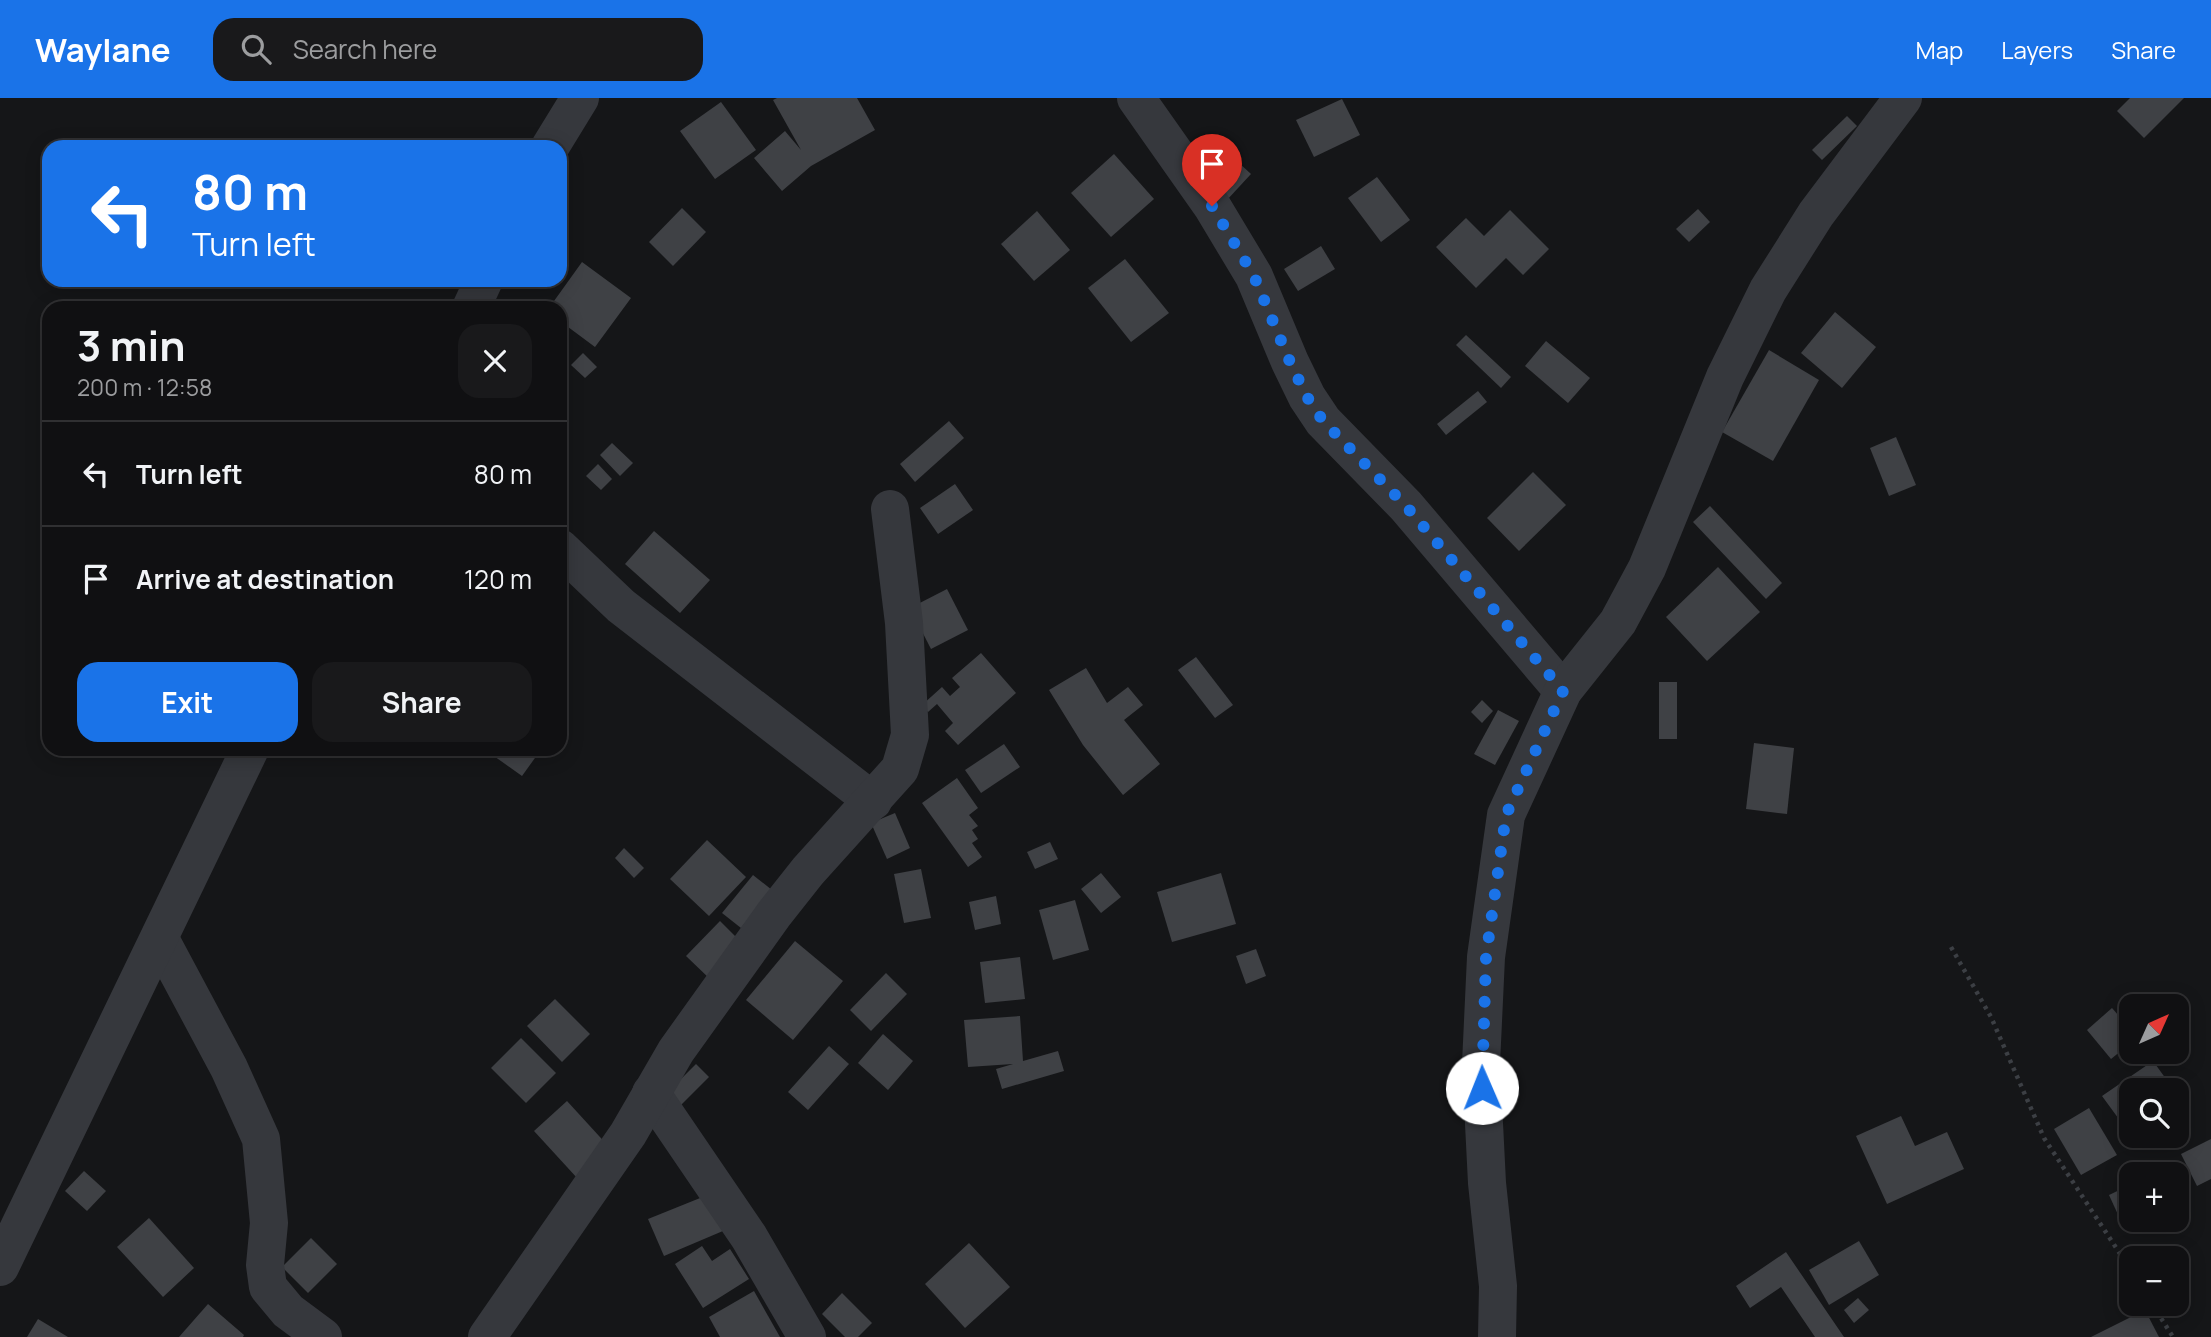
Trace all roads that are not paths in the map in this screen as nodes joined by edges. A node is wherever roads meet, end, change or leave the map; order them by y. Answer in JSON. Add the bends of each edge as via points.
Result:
{"nodes":[{"id":1,"x":580,"y":98,"type":"edge"},
{"id":2,"x":1136,"y":98,"type":"edge"},
{"id":3,"x":1903,"y":98,"type":"edge"},
{"id":4,"x":554,"y":140,"type":"edge"},
{"id":5,"x":890,"y":509,"type":"dead end"},
{"id":6,"x":567,"y":555,"type":"edge"},
{"id":7,"x":1563,"y":691,"type":"junction"},
{"id":8,"x":247,"y":756,"type":"edge"},
{"id":9,"x":873,"y":801,"type":"junction"},
{"id":10,"x":160,"y":939,"type":"junction"},
{"id":11,"x":651,"y":1093,"type":"junction"},
{"id":12,"x":0,"y":1267,"type":"edge"},
{"id":13,"x":323,"y":1337,"type":"edge"},
{"id":14,"x":487,"y":1337,"type":"edge"},
{"id":15,"x":807,"y":1337,"type":"edge"},
{"id":16,"x":1497,"y":1337,"type":"edge"}],
"edges":[{"from":1,"to":4,"type":"street"},
{"from":2,"to":7,"type":"street","via":[[1212,206],[1254,276],[1290,362],[1323,421],[1406,506]]},
{"from":3,"to":7,"type":"street","via":[[1816,214],[1768,290],[1726,377],[1647,568],[1618,622]]},
{"from":5,"to":9,"type":"street","via":[[904,623],[910,735],[900,769]]},
{"from":6,"to":9,"type":"street","via":[[621,606]]},
{"from":7,"to":16,"type":"street","via":[[1506,815],[1486,957],[1481,1064],[1498,1286]]},
{"from":8,"to":10,"type":"street"},
{"from":9,"to":11,"type":"street","via":[[774,914]]},
{"from":10,"to":12,"type":"street"},
{"from":10,"to":13,"type":"street","via":[[261,1139],[269,1223],[268,1287],[288,1311]]},
{"from":11,"to":14,"type":"street","via":[[628,1134]]},
{"from":11,"to":15,"type":"street","via":[[749,1237]]}]}
